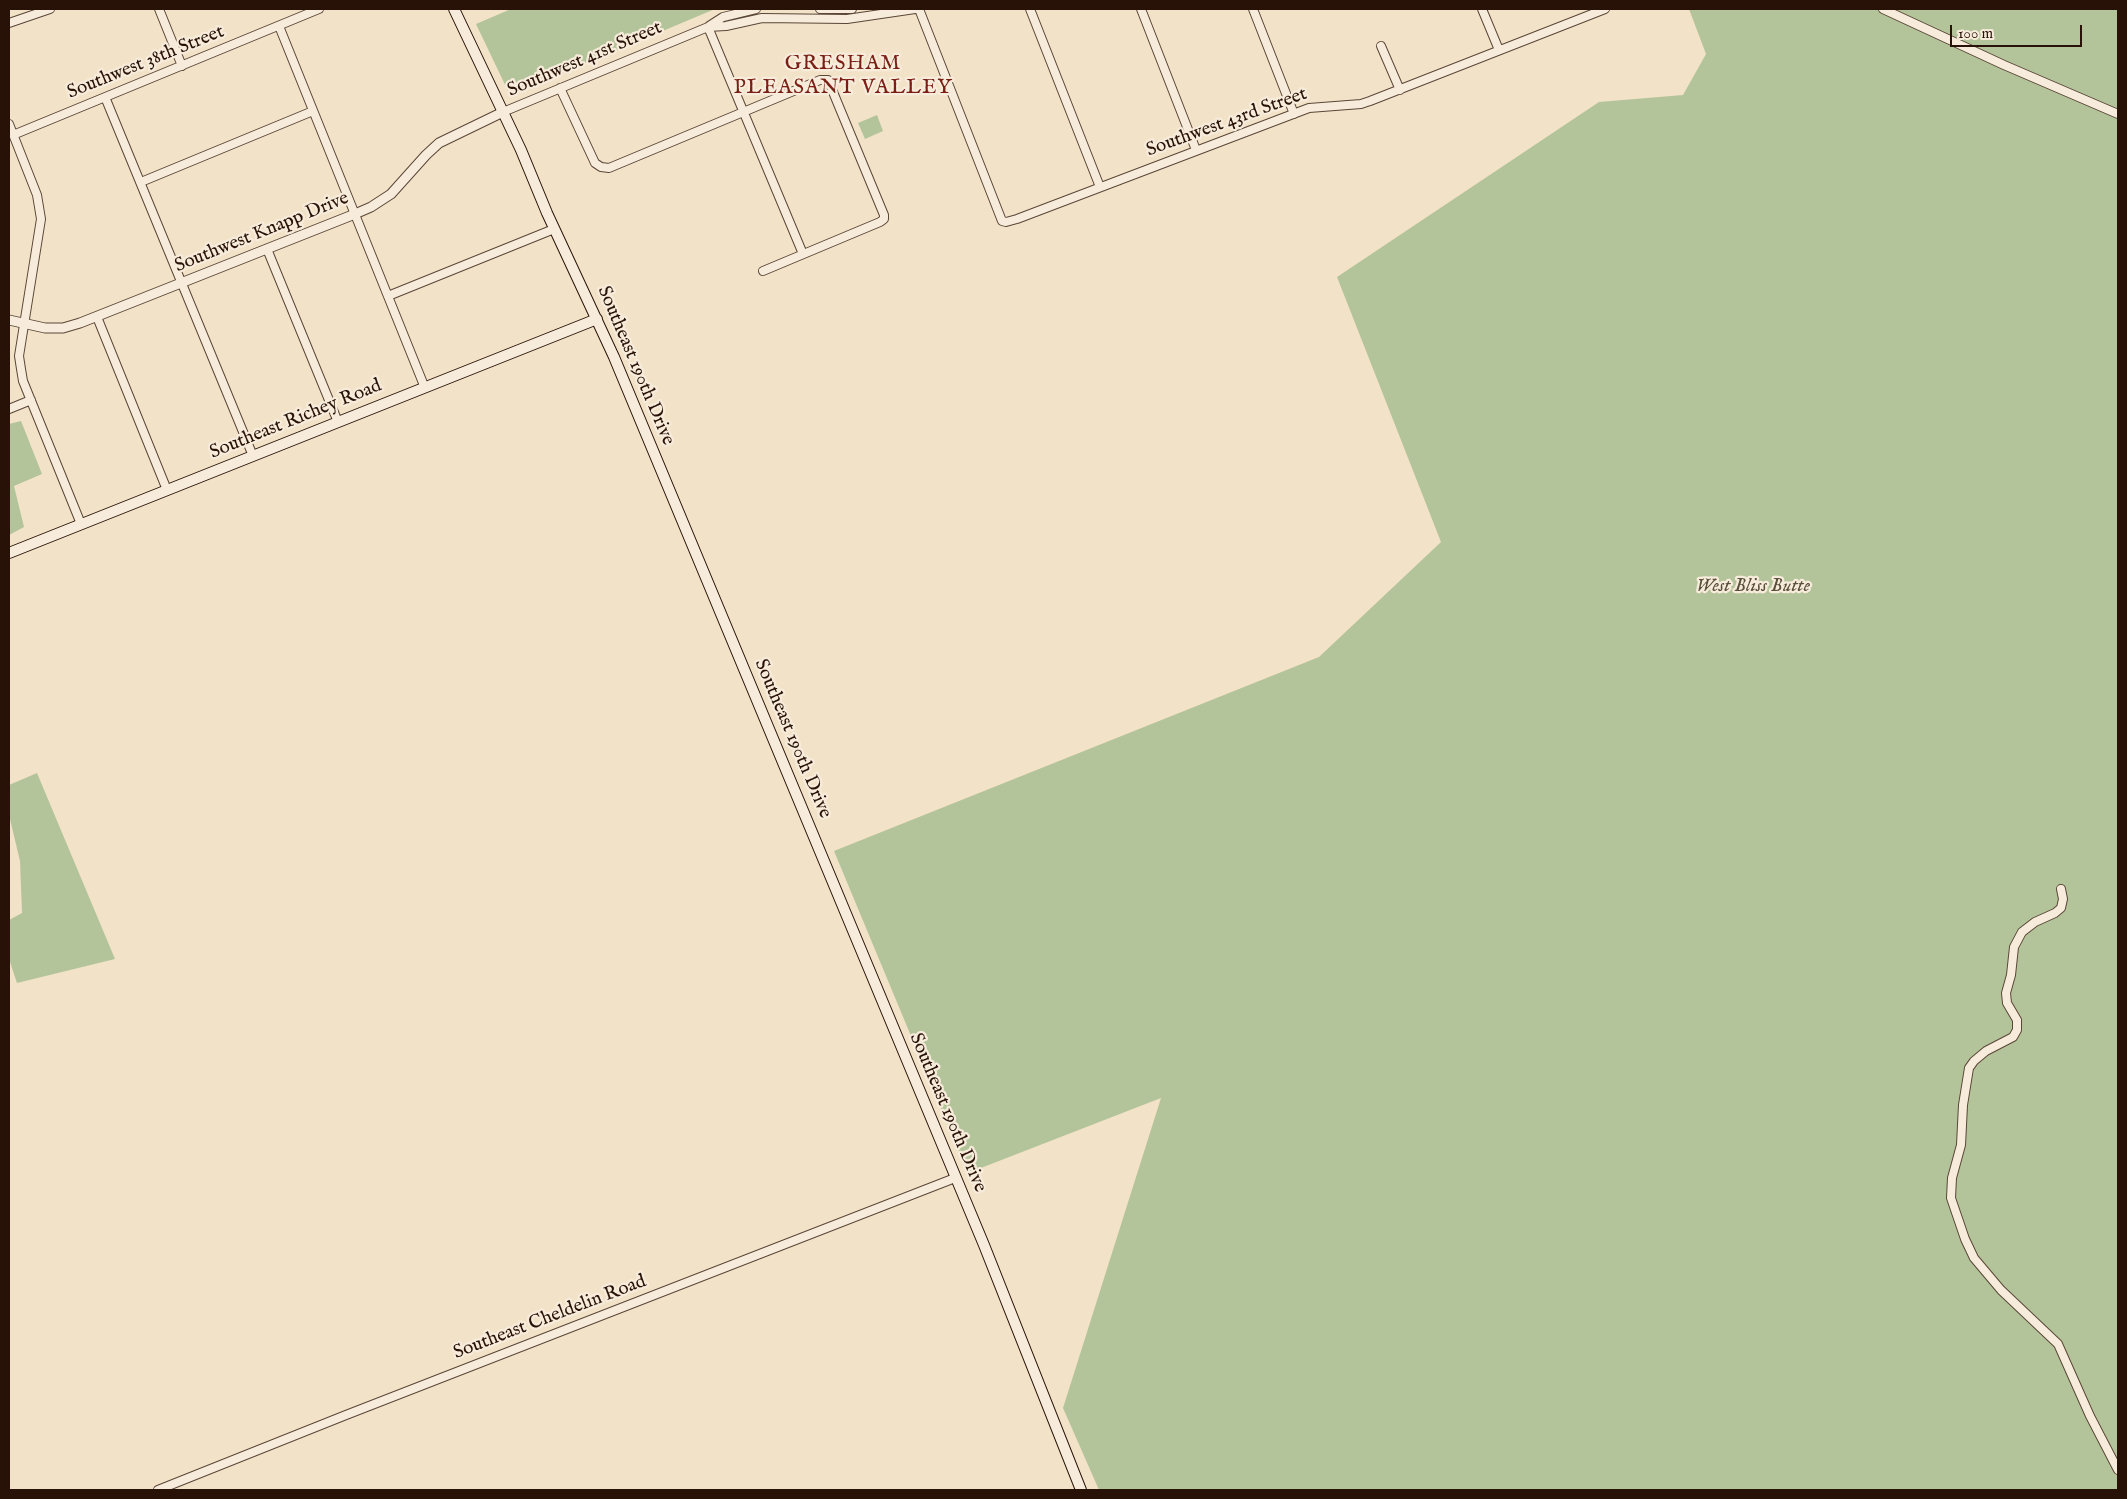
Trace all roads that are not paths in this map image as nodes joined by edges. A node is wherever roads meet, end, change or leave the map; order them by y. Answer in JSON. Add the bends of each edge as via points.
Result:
{"nodes":[{"id":1,"x":50,"y":9,"type":"edge"},
{"id":2,"x":158,"y":9,"type":"edge"},
{"id":3,"x":319,"y":9,"type":"edge"},
{"id":4,"x":454,"y":9,"type":"edge"},
{"id":5,"x":756,"y":9,"type":"edge"},
{"id":6,"x":820,"y":9,"type":"edge"},
{"id":7,"x":852,"y":9,"type":"edge"},
{"id":8,"x":915,"y":9,"type":"edge"},
{"id":9,"x":919,"y":9,"type":"edge"},
{"id":10,"x":1030,"y":9,"type":"edge"},
{"id":11,"x":1141,"y":9,"type":"edge"},
{"id":12,"x":1253,"y":9,"type":"edge"},
{"id":13,"x":1482,"y":9,"type":"edge"},
{"id":14,"x":1602,"y":9,"type":"edge"},
{"id":15,"x":1883,"y":9,"type":"edge"},
{"id":16,"x":9,"y":23,"type":"edge"},
{"id":17,"x":279,"y":26,"type":"junction"},
{"id":18,"x":708,"y":27,"type":"junction"},
{"id":19,"x":1382,"y":46,"type":"dead end"},
{"id":20,"x":1499,"y":50,"type":"junction"},
{"id":21,"x":182,"y":66,"type":"junction"},
{"id":22,"x":560,"y":88,"type":"junction"},
{"id":23,"x":1400,"y":90,"type":"junction"},
{"id":24,"x":105,"y":97,"type":"junction"},
{"id":25,"x":313,"y":111,"type":"junction"},
{"id":26,"x":503,"y":112,"type":"junction"},
{"id":27,"x":743,"y":112,"type":"junction"},
{"id":28,"x":1294,"y":114,"type":"junction"},
{"id":29,"x":2118,"y":114,"type":"edge"},
{"id":30,"x":9,"y":124,"type":"edge"},
{"id":31,"x":13,"y":135,"type":"junction"},
{"id":32,"x":1196,"y":150,"type":"junction"},
{"id":33,"x":141,"y":182,"type":"junction"},
{"id":34,"x":1100,"y":187,"type":"junction"},
{"id":35,"x":355,"y":214,"type":"junction"},
{"id":36,"x":554,"y":229,"type":"junction"},
{"id":37,"x":268,"y":249,"type":"junction"},
{"id":38,"x":803,"y":254,"type":"junction"},
{"id":39,"x":763,"y":271,"type":"dead end"},
{"id":40,"x":182,"y":283,"type":"junction"},
{"id":41,"x":388,"y":296,"type":"junction"},
{"id":42,"x":98,"y":317,"type":"junction"},
{"id":43,"x":597,"y":319,"type":"junction"},
{"id":44,"x":9,"y":320,"type":"edge"},
{"id":45,"x":25,"y":324,"type":"junction"},
{"id":46,"x":425,"y":388,"type":"junction"},
{"id":47,"x":31,"y":400,"type":"junction"},
{"id":48,"x":9,"y":409,"type":"edge"},
{"id":49,"x":338,"y":422,"type":"junction"},
{"id":50,"x":253,"y":456,"type":"junction"},
{"id":51,"x":167,"y":490,"type":"junction"},
{"id":52,"x":81,"y":524,"type":"junction"},
{"id":53,"x":9,"y":553,"type":"edge"},
{"id":54,"x":2061,"y":889,"type":"dead end"},
{"id":55,"x":955,"y":1178,"type":"junction"},
{"id":56,"x":2118,"y":1470,"type":"edge"},
{"id":57,"x":158,"y":1490,"type":"edge"},
{"id":58,"x":1081,"y":1490,"type":"edge"}],
"edges":[{"from":1,"to":16,"type":"street"},
{"from":2,"to":21,"type":"street"},
{"from":3,"to":17,"type":"street","name":"Southwest 38th Street"},
{"from":4,"to":26,"type":"main road","name":"Southeast 190th Drive"},
{"from":5,"to":18,"type":"street","name":"Southwest 41st Street","via":[[724,17]]},
{"from":6,"to":7,"type":"street"},
{"from":8,"to":18,"type":"street","name":"Southwest 41st Street","via":[[847,19],[769,17]]},
{"from":9,"to":34,"type":"street","name":"Southwest 43rd Street","via":[[1002,220],[1017,219]]},
{"from":10,"to":34,"type":"street"},
{"from":11,"to":32,"type":"street"},
{"from":12,"to":28,"type":"street"},
{"from":13,"to":20,"type":"street"},
{"from":14,"to":20,"type":"street","name":"Southwest 43rd Street"},
{"from":15,"to":29,"type":"street"},
{"from":17,"to":21,"type":"street","name":"Southwest 38th Street"},
{"from":17,"to":25,"type":"street"},
{"from":18,"to":22,"type":"street","name":"Southwest 41st Street"},
{"from":18,"to":27,"type":"street"},
{"from":19,"to":23,"type":"street"},
{"from":20,"to":23,"type":"street","name":"Southwest 43rd Street"},
{"from":21,"to":24,"type":"street","name":"Southwest 38th Street"},
{"from":22,"to":26,"type":"street","name":"Southwest 41st Street"},
{"from":22,"to":27,"type":"street","via":[[595,163],[601,168],[609,168]]},
{"from":23,"to":28,"type":"street","name":"Southwest 43rd Street","via":[[1361,104],[1309,108]]},
{"from":24,"to":31,"type":"street","name":"Southwest 38th Street"},
{"from":24,"to":33,"type":"street"},
{"from":25,"to":33,"type":"street"},
{"from":25,"to":35,"type":"street"},
{"from":26,"to":35,"type":"street","name":"Southwest Knapp Drive","via":[[440,144],[391,194]]},
{"from":26,"to":36,"type":"main road","name":"Southeast 190th Drive"},
{"from":27,"to":38,"type":"street"},
{"from":27,"to":38,"type":"street","via":[[826,78],[829,82],[884,219]]},
{"from":28,"to":32,"type":"street","name":"Southwest 43rd Street"},
{"from":30,"to":31,"type":"street"},
{"from":31,"to":45,"type":"street","via":[[37,195],[41,219]]},
{"from":32,"to":34,"type":"street","name":"Southwest 43rd Street"},
{"from":33,"to":40,"type":"street"},
{"from":35,"to":37,"type":"street","name":"Southwest Knapp Drive"},
{"from":35,"to":41,"type":"street"},
{"from":36,"to":41,"type":"street"},
{"from":36,"to":43,"type":"main road","name":"Southeast 190th Drive"},
{"from":37,"to":40,"type":"street","name":"Southwest Knapp Drive"},
{"from":37,"to":49,"type":"street"},
{"from":38,"to":39,"type":"street"},
{"from":40,"to":42,"type":"street","name":"Southwest Knapp Drive"},
{"from":40,"to":50,"type":"street"},
{"from":41,"to":46,"type":"street"},
{"from":42,"to":45,"type":"street","name":"Southwest Knapp Drive","via":[[63,328]]},
{"from":42,"to":51,"type":"street"},
{"from":43,"to":46,"type":"main road","name":"Southeast Richey Road"},
{"from":43,"to":55,"type":"main road","name":"Southeast 190th Drive"},
{"from":44,"to":45,"type":"street","name":"Southwest Knapp Drive"},
{"from":45,"to":47,"type":"street","via":[[20,369]]},
{"from":46,"to":49,"type":"main road","name":"Southeast Richey Road"},
{"from":47,"to":48,"type":"street"},
{"from":47,"to":52,"type":"street"},
{"from":49,"to":50,"type":"main road","name":"Southeast Richey Road"},
{"from":50,"to":51,"type":"main road","name":"Southeast Richey Road"},
{"from":51,"to":52,"type":"main road","name":"Southeast Richey Road"},
{"from":52,"to":53,"type":"main road","name":"Southeast Richey Road"},
{"from":54,"to":56,"type":"street","via":[[2061,908],[2022,932],[2014,947],[2006,993],[2007,1003],[2017,1020],[2017,1030],[2013,1037],[1986,1051],[1969,1068],[1961,1145],[1952,1178],[1951,1198],[1965,1239],[1979,1264],[2001,1290],[2058,1344]]},
{"from":55,"to":57,"type":"street","name":"Southeast Cheldelin Road"},
{"from":55,"to":58,"type":"main road","name":"Southeast 190th Drive"}]}
